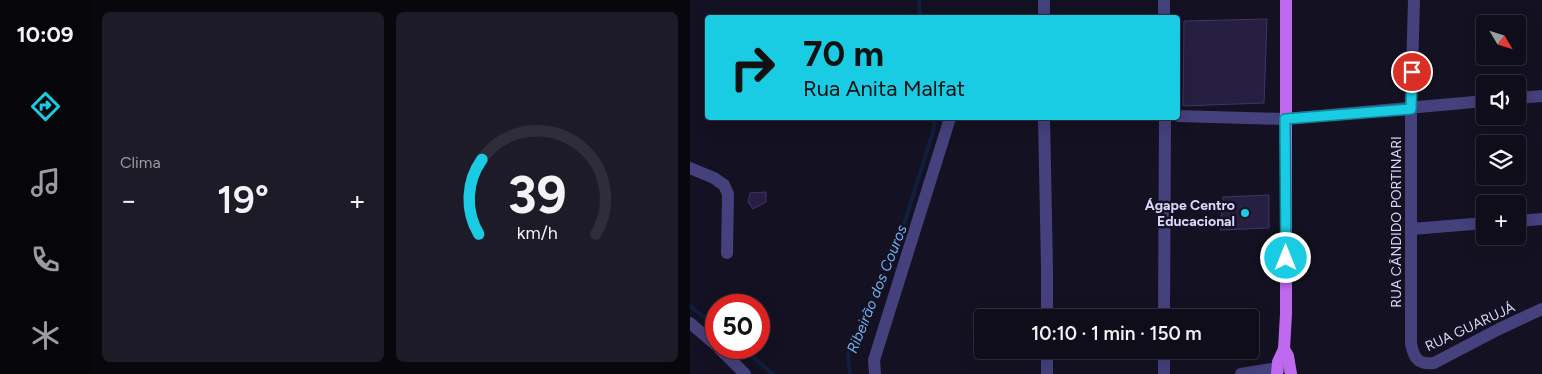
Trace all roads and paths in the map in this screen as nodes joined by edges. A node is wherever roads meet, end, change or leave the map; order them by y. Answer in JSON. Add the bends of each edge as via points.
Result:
{"nodes":[{"id":1,"x":1044,"y":0,"type":"edge"},
{"id":2,"x":1164,"y":0,"type":"edge"},
{"id":3,"x":1286,"y":0,"type":"edge"},
{"id":4,"x":1414,"y":0,"type":"edge"},
{"id":5,"x":1044,"y":15,"type":"edge"},
{"id":6,"x":1164,"y":15,"type":"edge"},
{"id":7,"x":1542,"y":96,"type":"edge"},
{"id":8,"x":1526,"y":97,"type":"edge"},
{"id":9,"x":1476,"y":102,"type":"edge"},
{"id":10,"x":1411,"y":109,"type":"junction"},
{"id":11,"x":1180,"y":116,"type":"edge"},
{"id":12,"x":1285,"y":119,"type":"junction"},
{"id":13,"x":949,"y":120,"type":"edge"},
{"id":14,"x":1044,"y":120,"type":"edge"},
{"id":15,"x":1165,"y":120,"type":"edge"},
{"id":16,"x":690,"y":168,"type":"edge"},
{"id":17,"x":1542,"y":219,"type":"edge"},
{"id":18,"x":1526,"y":220,"type":"edge"},
{"id":19,"x":1476,"y":224,"type":"edge"},
{"id":20,"x":1412,"y":229,"type":"junction"},
{"id":21,"x":727,"y":253,"type":"dead end"},
{"id":22,"x":1047,"y":309,"type":"edge"},
{"id":23,"x":1164,"y":309,"type":"edge"},
{"id":24,"x":1542,"y":309,"type":"edge"},
{"id":25,"x":690,"y":323,"type":"edge"},
{"id":26,"x":705,"y":336,"type":"edge"},
{"id":27,"x":1413,"y":353,"type":"joint"},
{"id":28,"x":730,"y":359,"type":"edge"},
{"id":29,"x":1046,"y":359,"type":"edge"},
{"id":30,"x":1164,"y":359,"type":"edge"},
{"id":31,"x":1284,"y":370,"type":"edge"},
{"id":32,"x":745,"y":374,"type":"edge"},
{"id":33,"x":875,"y":374,"type":"edge"},
{"id":34,"x":1047,"y":374,"type":"edge"},
{"id":35,"x":1164,"y":374,"type":"edge"},
{"id":36,"x":1241,"y":374,"type":"edge"}],
"edges":[{"from":1,"to":5,"type":"street"},
{"from":2,"to":6,"type":"street"},
{"from":3,"to":12,"type":"main road"},
{"from":4,"to":10,"type":"street","name":"RUA CÂNDIDO PORTINARI"},
{"from":7,"to":8,"type":"street"},
{"from":9,"to":10,"type":"street"},
{"from":10,"to":12,"type":"street"},
{"from":10,"to":20,"type":"street","name":"RUA CÂNDIDO PORTINARI"},
{"from":11,"to":12,"type":"street"},
{"from":12,"to":31,"type":"main road","via":[[1284,349],[1288,356]]},
{"from":13,"to":33,"type":"street","via":[[874,360]]},
{"from":14,"to":22,"type":"street"},
{"from":15,"to":23,"type":"street"},
{"from":16,"to":21,"type":"street","via":[[714,178],[724,185],[728,194]]},
{"from":17,"to":18,"type":"street"},
{"from":19,"to":20,"type":"street"},
{"from":20,"to":27,"type":"street","name":"RUA CÂNDIDO PORTINARI"},
{"from":24,"to":27,"type":"street","name":"RUA GUARUJÁ","via":[[1434,362],[1426,364]]},
{"from":25,"to":26,"type":"street"},
{"from":28,"to":32,"type":"street"},
{"from":29,"to":34,"type":"street"},
{"from":30,"to":35,"type":"street"},
{"from":31,"to":36,"type":"street"}]}
